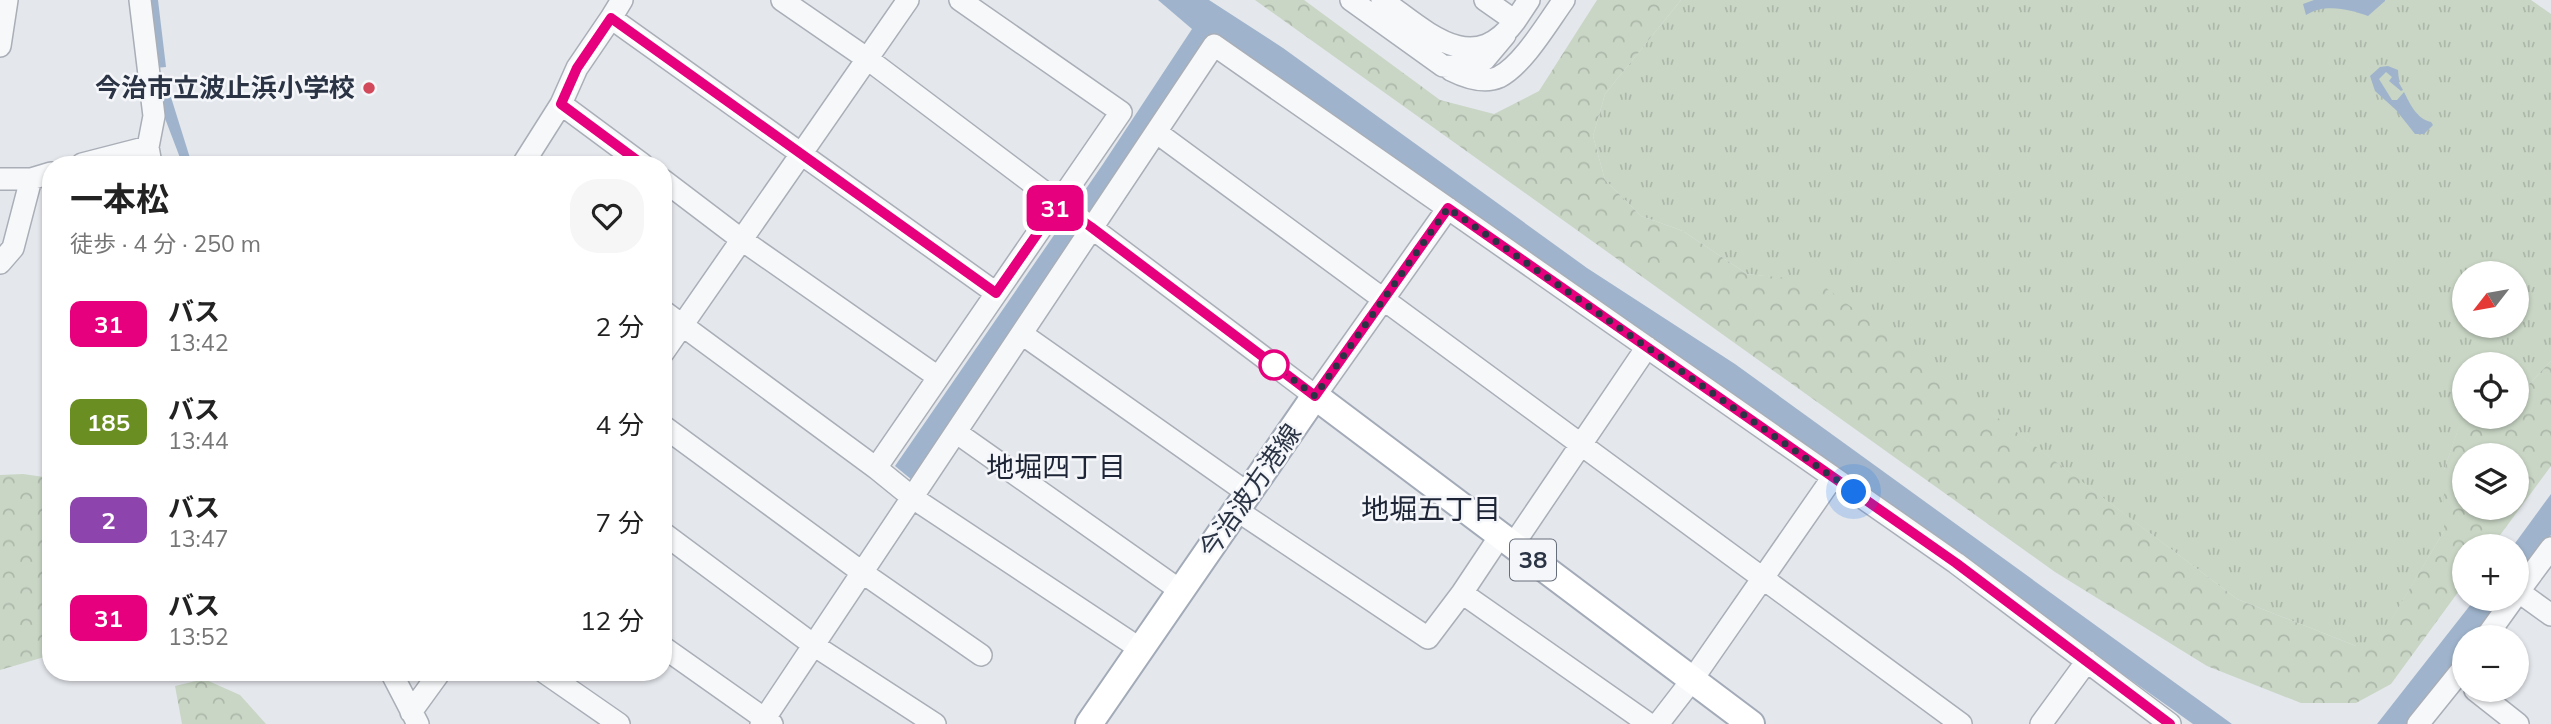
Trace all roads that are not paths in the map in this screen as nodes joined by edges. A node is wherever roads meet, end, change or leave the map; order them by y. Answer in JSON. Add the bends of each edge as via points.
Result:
{"nodes":[{"id":1,"x":7,"y":0,"type":"edge"},
{"id":2,"x":140,"y":0,"type":"edge"},
{"id":3,"x":782,"y":0,"type":"edge"},
{"id":4,"x":908,"y":0,"type":"edge"},
{"id":5,"x":960,"y":0,"type":"edge"},
{"id":6,"x":1351,"y":0,"type":"edge"},
{"id":7,"x":1485,"y":0,"type":"edge"},
{"id":8,"x":1529,"y":0,"type":"edge"},
{"id":9,"x":1564,"y":0,"type":"edge"},
{"id":10,"x":1383,"y":5,"type":"edge"},
{"id":11,"x":616,"y":9,"type":"edge"},
{"id":12,"x":1510,"y":28,"type":"junction"},
{"id":13,"x":0,"y":46,"type":"edge"},
{"id":14,"x":869,"y":60,"type":"junction"},
{"id":15,"x":1443,"y":66,"type":"junction"},
{"id":16,"x":561,"y":104,"type":"junction"},
{"id":17,"x":1156,"y":132,"type":"junction"},
{"id":18,"x":802,"y":155,"type":"junction"},
{"id":19,"x":150,"y":156,"type":"edge"},
{"id":20,"x":528,"y":156,"type":"edge"},
{"id":21,"x":631,"y":156,"type":"edge"},
{"id":22,"x":41,"y":176,"type":"edge"},
{"id":23,"x":0,"y":178,"type":"edge"},
{"id":24,"x":672,"y":187,"type":"edge"},
{"id":25,"x":1058,"y":204,"type":"junction"},
{"id":26,"x":1448,"y":208,"type":"junction"},
{"id":27,"x":1091,"y":227,"type":"junction"},
{"id":28,"x":742,"y":240,"type":"junction"},
{"id":29,"x":0,"y":263,"type":"edge"},
{"id":30,"x":996,"y":293,"type":"junction"},
{"id":31,"x":1383,"y":299,"type":"junction"},
{"id":32,"x":672,"y":318,"type":"edge"},
{"id":33,"x":682,"y":325,"type":"junction"},
{"id":34,"x":1022,"y":334,"type":"junction"},
{"id":35,"x":672,"y":340,"type":"edge"},
{"id":36,"x":1647,"y":347,"type":"junction"},
{"id":37,"x":938,"y":377,"type":"junction"},
{"id":38,"x":1315,"y":396,"type":"junction"},
{"id":39,"x":672,"y":433,"type":"edge"},
{"id":40,"x":957,"y":433,"type":"junction"},
{"id":41,"x":1581,"y":443,"type":"junction"},
{"id":42,"x":876,"y":468,"type":"junction"},
{"id":43,"x":1833,"y":477,"type":"junction"},
{"id":44,"x":913,"y":498,"type":"junction"},
{"id":45,"x":1244,"y":502,"type":"junction"},
{"id":46,"x":672,"y":540,"type":"edge"},
{"id":47,"x":1507,"y":540,"type":"junction"},
{"id":48,"x":2551,"y":548,"type":"edge"},
{"id":49,"x":863,"y":573,"type":"junction"},
{"id":50,"x":1763,"y":578,"type":"junction"},
{"id":51,"x":2529,"y":578,"type":"edge"},
{"id":52,"x":1181,"y":591,"type":"junction"},
{"id":53,"x":1462,"y":593,"type":"junction"},
{"id":54,"x":2529,"y":602,"type":"edge"},
{"id":55,"x":2551,"y":615,"type":"edge"},
{"id":56,"x":815,"y":646,"type":"junction"},
{"id":57,"x":1139,"y":648,"type":"junction"},
{"id":58,"x":672,"y":654,"type":"edge"},
{"id":59,"x":981,"y":655,"type":"dead end"},
{"id":60,"x":2087,"y":661,"type":"junction"},
{"id":61,"x":1692,"y":680,"type":"junction"},
{"id":62,"x":396,"y":681,"type":"edge"},
{"id":63,"x":435,"y":681,"type":"edge"},
{"id":64,"x":557,"y":681,"type":"edge"},
{"id":65,"x":2452,"y":686,"type":"edge"},
{"id":66,"x":2490,"y":702,"type":"edge"},
{"id":67,"x":414,"y":718,"type":"edge"},
{"id":68,"x":766,"y":722,"type":"edge"},
{"id":69,"x":619,"y":724,"type":"edge"},
{"id":70,"x":935,"y":724,"type":"edge"},
{"id":71,"x":1089,"y":724,"type":"edge"},
{"id":72,"x":1649,"y":724,"type":"edge"},
{"id":73,"x":1658,"y":724,"type":"edge"},
{"id":74,"x":1751,"y":724,"type":"edge"},
{"id":75,"x":1961,"y":724,"type":"edge"},
{"id":76,"x":2041,"y":724,"type":"edge"},
{"id":77,"x":2170,"y":724,"type":"edge"},
{"id":78,"x":2418,"y":724,"type":"edge"},
{"id":79,"x":2518,"y":724,"type":"edge"}],
"edges":[{"from":1,"to":13,"type":"street"},
{"from":2,"to":19,"type":"street","via":[[154,116]]},
{"from":3,"to":14,"type":"street"},
{"from":4,"to":14,"type":"street"},
{"from":5,"to":25,"type":"street","via":[[1121,112]]},
{"from":6,"to":10,"type":"street"},
{"from":7,"to":12,"type":"street"},
{"from":8,"to":12,"type":"street"},
{"from":9,"to":15,"type":"street","via":[[1528,50],[1498,77],[1465,77]]},
{"from":10,"to":12,"type":"street","via":[[1458,48],[1472,49]]},
{"from":10,"to":15,"type":"street"},
{"from":11,"to":16,"type":"street","via":[[577,68]]},
{"from":11,"to":18,"type":"street"},
{"from":12,"to":15,"type":"street","via":[[1484,60],[1469,67]]},
{"from":14,"to":18,"type":"street"},
{"from":14,"to":25,"type":"street"},
{"from":16,"to":20,"type":"street"},
{"from":16,"to":21,"type":"street"},
{"from":17,"to":26,"type":"street","via":[[1214,45]]},
{"from":17,"to":27,"type":"street"},
{"from":17,"to":31,"type":"street"},
{"from":18,"to":28,"type":"street"},
{"from":18,"to":30,"type":"street"},
{"from":22,"to":23,"type":"street"},
{"from":22,"to":29,"type":"street","via":[[13,248]]},
{"from":24,"to":28,"type":"street"},
{"from":25,"to":27,"type":"street"},
{"from":25,"to":30,"type":"street"},
{"from":26,"to":31,"type":"street"},
{"from":26,"to":36,"type":"street"},
{"from":27,"to":34,"type":"street"},
{"from":27,"to":38,"type":"street"},
{"from":28,"to":33,"type":"street"},
{"from":28,"to":37,"type":"street"},
{"from":30,"to":37,"type":"street"},
{"from":31,"to":38,"type":"street"},
{"from":31,"to":41,"type":"street"},
{"from":32,"to":33,"type":"street"},
{"from":33,"to":35,"type":"street"},
{"from":33,"to":42,"type":"street"},
{"from":34,"to":40,"type":"street"},
{"from":34,"to":45,"type":"street"},
{"from":36,"to":41,"type":"street"},
{"from":36,"to":43,"type":"street"},
{"from":37,"to":42,"type":"street"},
{"from":38,"to":45,"type":"main road","name":"今治波方港線"},
{"from":38,"to":47,"type":"main road","name":"今治波方港線","number":"38"},
{"from":39,"to":49,"type":"street"},
{"from":40,"to":44,"type":"street"},
{"from":40,"to":52,"type":"street"},
{"from":41,"to":47,"type":"street"},
{"from":41,"to":50,"type":"street"},
{"from":42,"to":44,"type":"street"},
{"from":43,"to":50,"type":"street"},
{"from":43,"to":60,"type":"street"},
{"from":44,"to":49,"type":"street"},
{"from":44,"to":57,"type":"street"},
{"from":45,"to":52,"type":"main road","name":"今治波方港線"},
{"from":45,"to":53,"type":"street","via":[[1428,638]]},
{"from":46,"to":56,"type":"street"},
{"from":47,"to":53,"type":"street"},
{"from":47,"to":61,"type":"main road","name":"今治波方港線","number":"38"},
{"from":48,"to":51,"type":"street"},
{"from":49,"to":56,"type":"street"},
{"from":49,"to":59,"type":"street"},
{"from":50,"to":61,"type":"street"},
{"from":50,"to":75,"type":"street"},
{"from":52,"to":57,"type":"main road","name":"今治波方港線"},
{"from":53,"to":72,"type":"street"},
{"from":54,"to":55,"type":"street"},
{"from":56,"to":68,"type":"street"},
{"from":56,"to":70,"type":"street"},
{"from":57,"to":71,"type":"main road","name":"今治波方港線"},
{"from":58,"to":68,"type":"street"},
{"from":60,"to":76,"type":"street"},
{"from":60,"to":77,"type":"street"},
{"from":61,"to":73,"type":"street"},
{"from":61,"to":74,"type":"main road","name":"今治波方港線","number":"38"},
{"from":62,"to":67,"type":"street"},
{"from":63,"to":67,"type":"street"},
{"from":64,"to":69,"type":"street"},
{"from":65,"to":78,"type":"street"},
{"from":66,"to":79,"type":"street"}]}
